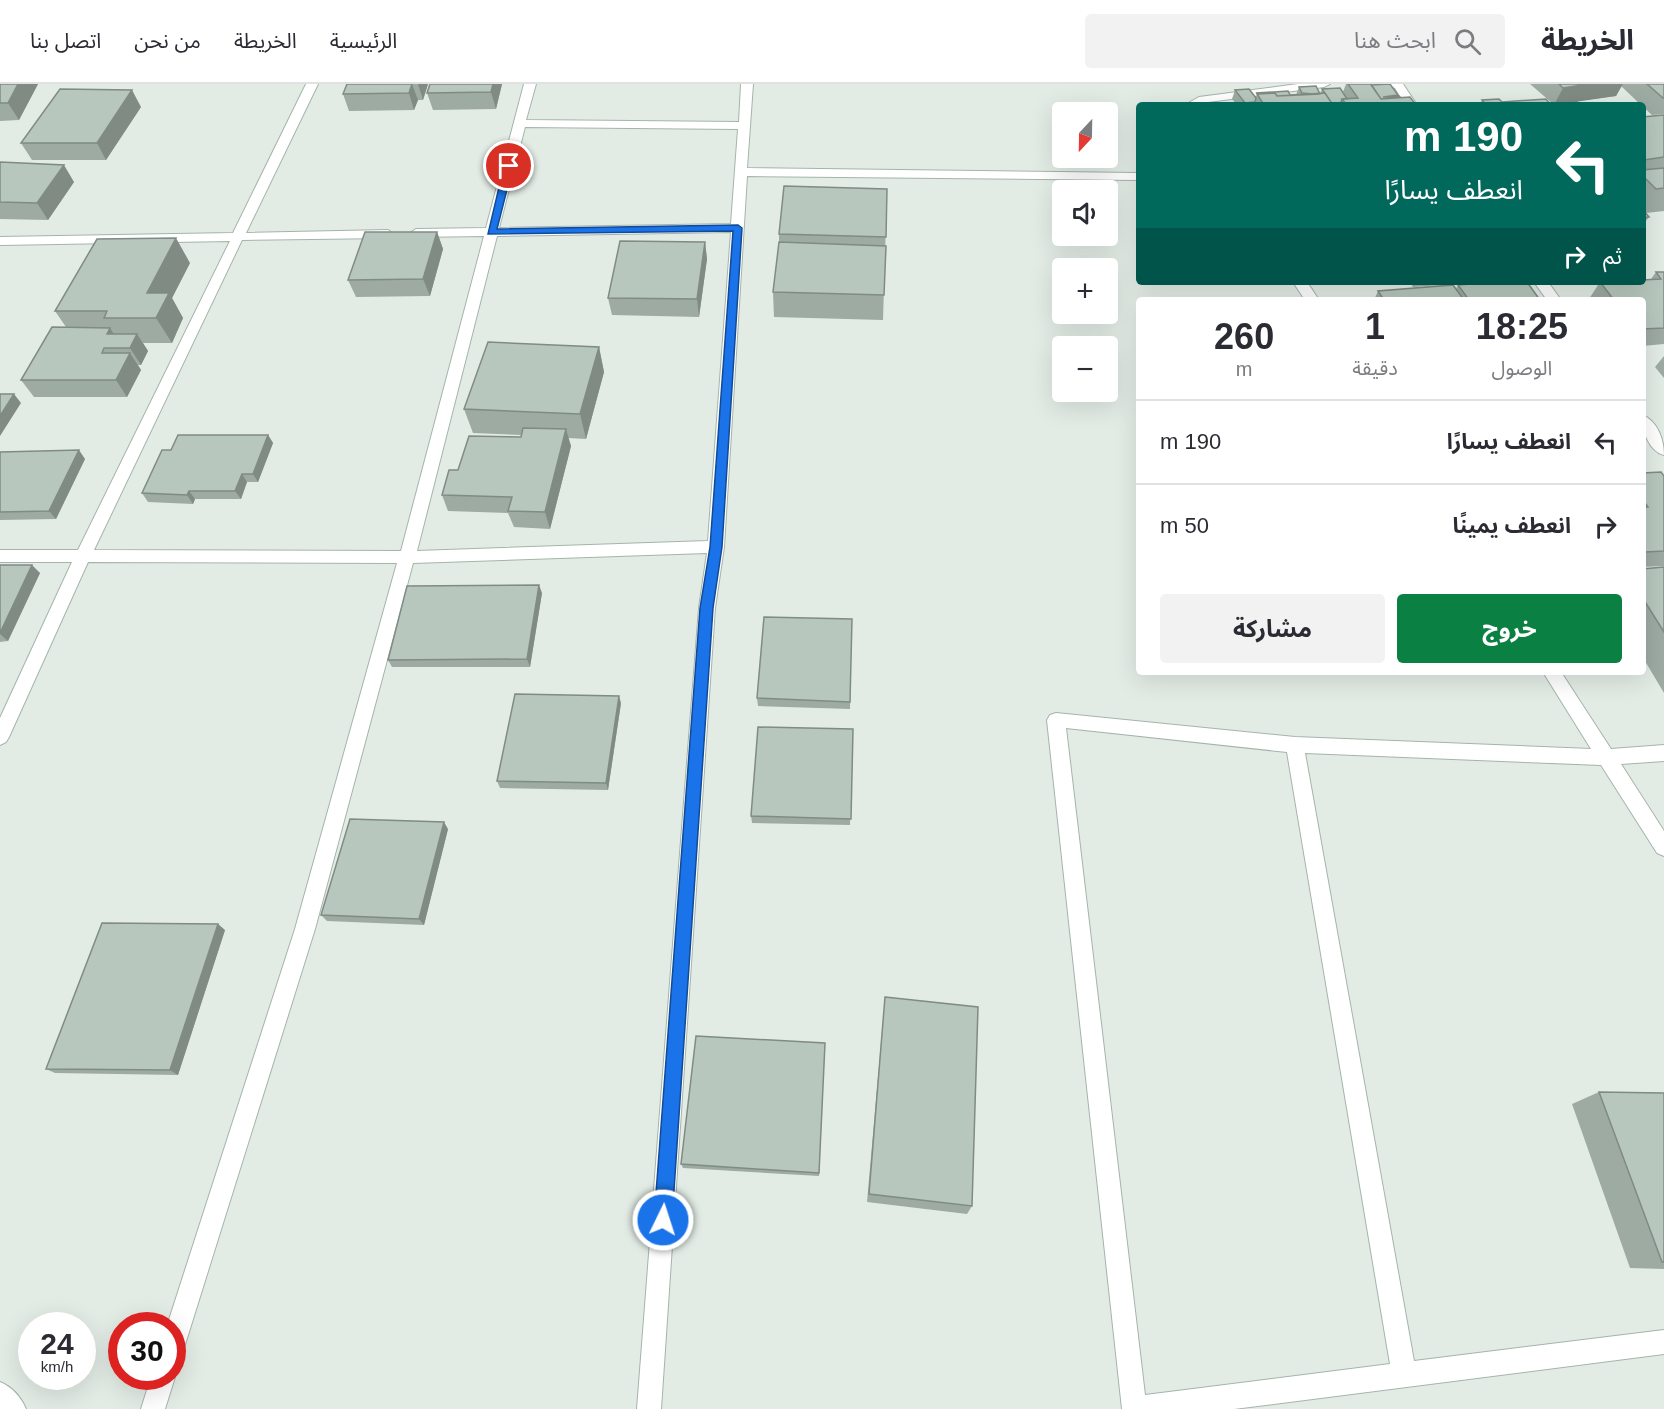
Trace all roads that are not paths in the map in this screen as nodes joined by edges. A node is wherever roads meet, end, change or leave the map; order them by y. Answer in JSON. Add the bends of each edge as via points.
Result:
{"nodes":[{"id":1,"x":312,"y":84,"type":"edge"},
{"id":2,"x":530,"y":84,"type":"edge"},
{"id":3,"x":747,"y":84,"type":"edge"},
{"id":4,"x":1324,"y":84,"type":"edge"},
{"id":5,"x":1390,"y":84,"type":"edge"},
{"id":6,"x":1196,"y":102,"type":"edge"},
{"id":7,"x":1409,"y":102,"type":"edge"},
{"id":8,"x":520,"y":123,"type":"junction"},
{"id":9,"x":744,"y":126,"type":"junction"},
{"id":10,"x":741,"y":172,"type":"junction"},
{"id":11,"x":1136,"y":176,"type":"edge"},
{"id":12,"x":738,"y":228,"type":"junction"},
{"id":13,"x":492,"y":232,"type":"junction"},
{"id":14,"x":238,"y":236,"type":"junction"},
{"id":15,"x":0,"y":240,"type":"edge"},
{"id":16,"x":1646,"y":425,"type":"edge"},
{"id":17,"x":1664,"y":450,"type":"edge"},
{"id":18,"x":716,"y":547,"type":"junction"},
{"id":19,"x":0,"y":556,"type":"edge"},
{"id":20,"x":83,"y":556,"type":"junction"},
{"id":21,"x":407,"y":557,"type":"junction"},
{"id":22,"x":1554,"y":675,"type":"edge"},
{"id":23,"x":0,"y":737,"type":"edge"},
{"id":24,"x":1295,"y":745,"type":"junction"},
{"id":25,"x":1664,"y":753,"type":"edge"},
{"id":26,"x":1607,"y":757,"type":"junction"},
{"id":27,"x":1664,"y":847,"type":"edge"},
{"id":28,"x":183,"y":1312,"type":"edge"},
{"id":29,"x":1664,"y":1342,"type":"edge"},
{"id":30,"x":1404,"y":1375,"type":"junction"},
{"id":31,"x":159,"y":1390,"type":"edge"},
{"id":32,"x":0,"y":1394,"type":"edge"},
{"id":33,"x":14,"y":1409,"type":"edge"},
{"id":34,"x":153,"y":1409,"type":"edge"},
{"id":35,"x":650,"y":1409,"type":"edge"},
{"id":36,"x":1135,"y":1409,"type":"edge"}],
"edges":[{"from":1,"to":14,"type":"street"},
{"from":2,"to":8,"type":"street"},
{"from":3,"to":9,"type":"street"},
{"from":4,"to":6,"type":"street"},
{"from":5,"to":7,"type":"street","via":[[1399,86]]},
{"from":8,"to":9,"type":"street"},
{"from":8,"to":13,"type":"street"},
{"from":9,"to":10,"type":"street"},
{"from":10,"to":11,"type":"street"},
{"from":10,"to":12,"type":"street"},
{"from":12,"to":13,"type":"street"},
{"from":12,"to":18,"type":"street"},
{"from":13,"to":14,"type":"street"},
{"from":13,"to":21,"type":"street"},
{"from":14,"to":15,"type":"street"},
{"from":14,"to":20,"type":"street"},
{"from":16,"to":17,"type":"street"},
{"from":18,"to":21,"type":"street"},
{"from":18,"to":35,"type":"street","via":[[707,608]]},
{"from":19,"to":20,"type":"street"},
{"from":20,"to":21,"type":"street"},
{"from":20,"to":23,"type":"street"},
{"from":21,"to":28,"type":"street","via":[[305,929]]},
{"from":22,"to":26,"type":"street"},
{"from":24,"to":26,"type":"street"},
{"from":24,"to":30,"type":"street"},
{"from":24,"to":36,"type":"street","via":[[1056,720]]},
{"from":25,"to":26,"type":"street"},
{"from":26,"to":27,"type":"street"},
{"from":29,"to":30,"type":"street"},
{"from":30,"to":36,"type":"street"},
{"from":31,"to":34,"type":"street"},
{"from":32,"to":33,"type":"street"}]}
